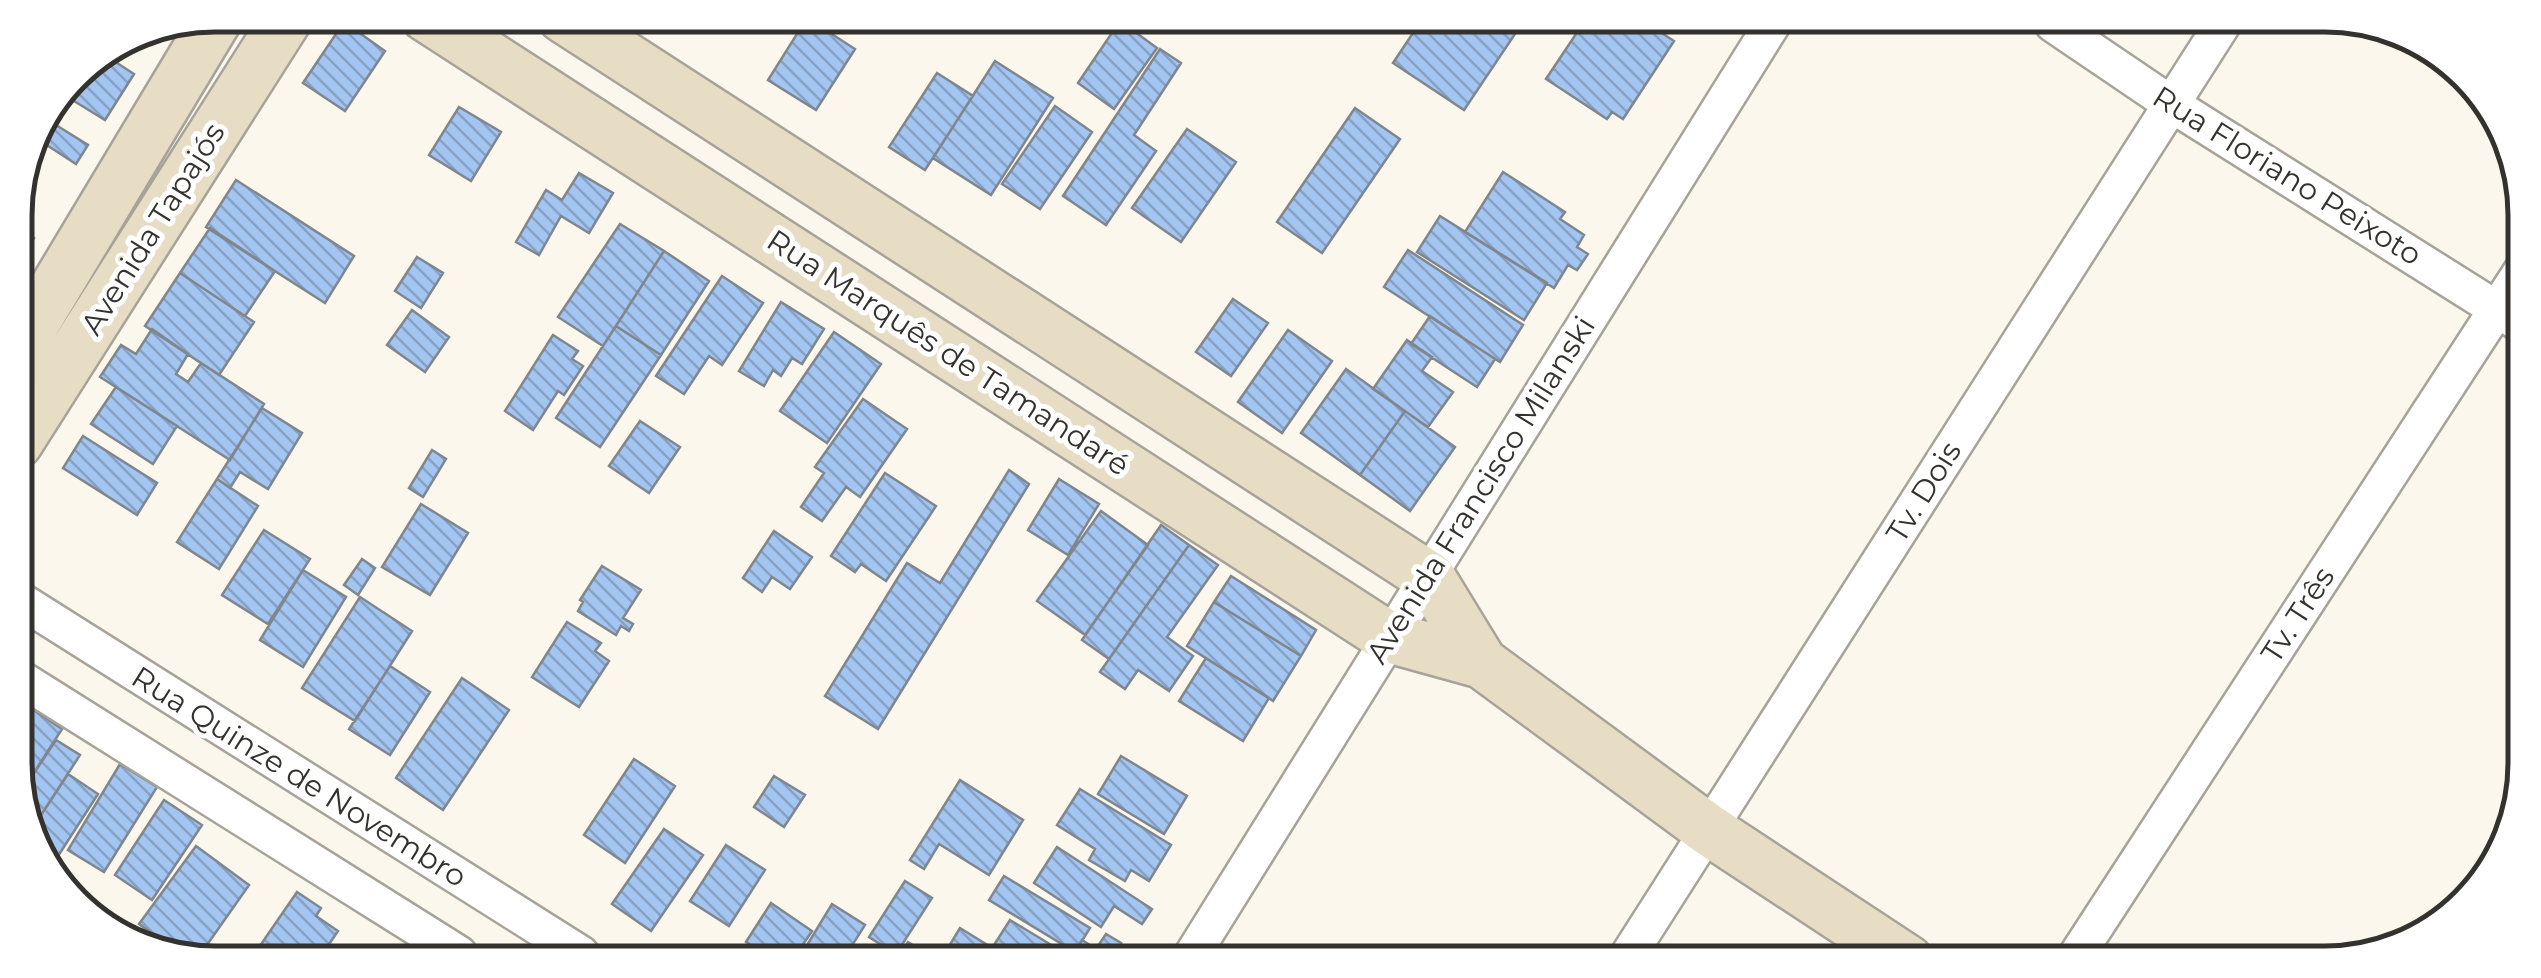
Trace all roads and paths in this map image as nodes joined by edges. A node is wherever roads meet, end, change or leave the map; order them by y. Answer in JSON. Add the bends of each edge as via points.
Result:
{"nodes":[{"id":1,"x":209,"y":32,"type":"edge"},
{"id":2,"x":278,"y":32,"type":"edge"},
{"id":3,"x":451,"y":32,"type":"edge"},
{"id":4,"x":586,"y":32,"type":"edge"},
{"id":5,"x":1766,"y":32,"type":"edge"},
{"id":6,"x":2064,"y":32,"type":"edge"},
{"id":7,"x":2217,"y":32,"type":"edge"},
{"id":8,"x":2171,"y":104,"type":"junction"},
{"id":9,"x":2508,"y":315,"type":"edge"},
{"id":10,"x":2508,"y":319,"type":"edge"},
{"id":11,"x":33,"y":324,"type":"edge"},
{"id":12,"x":33,"y":418,"type":"edge"},
{"id":13,"x":1430,"y":578,"type":"junction"},
{"id":14,"x":32,"y":608,"type":"edge"},
{"id":15,"x":1388,"y":636,"type":"junction"},
{"id":16,"x":1482,"y":662,"type":"junction"},
{"id":17,"x":32,"y":686,"type":"edge"},
{"id":18,"x":1710,"y":830,"type":"junction"},
{"id":19,"x":1635,"y":945,"type":"edge"},
{"id":20,"x":1885,"y":945,"type":"edge"},
{"id":21,"x":2084,"y":945,"type":"edge"},
{"id":22,"x":446,"y":946,"type":"edge"},
{"id":23,"x":568,"y":946,"type":"edge"},
{"id":24,"x":1198,"y":946,"type":"edge"}],
"edges":[{"from":1,"to":11,"type":"street","name":"Avenida Tapajós"},
{"from":2,"to":12,"type":"street","name":"Avenida Tapajós"},
{"from":3,"to":15,"type":"street","name":"Rua Marquês de Tamandaré"},
{"from":4,"to":13,"type":"street","name":"Rua Marquês de Tamandaré"},
{"from":5,"to":13,"type":"street","name":"Avenida Francisco Milanski"},
{"from":6,"to":8,"type":"street","name":"Rua Floriano Peixoto"},
{"from":7,"to":8,"type":"street","name":"Tv. Dois"},
{"from":8,"to":9,"type":"street","name":"Rua Floriano Peixoto"},
{"from":8,"to":18,"type":"street","name":"Tv. Dois"},
{"from":10,"to":21,"type":"street","name":"Tv. Três"},
{"from":13,"to":15,"type":"street","name":"Avenida Francisco Milanski"},
{"from":13,"to":16,"type":"street","name":"Rua Marquês de Tamandaré"},
{"from":14,"to":23,"type":"street","name":"Rua Quinze de Novembro"},
{"from":15,"to":16,"type":"street","name":"Rua Marquês de Tamandaré"},
{"from":15,"to":24,"type":"street","name":"Avenida Francisco Milanski"},
{"from":16,"to":18,"type":"street","name":"Rua Marquês de Tamandaré"},
{"from":17,"to":22,"type":"street"},
{"from":18,"to":19,"type":"street","name":"Tv. Dois"},
{"from":18,"to":20,"type":"street","name":"Rua Marquês de Tamandaré"}]}
